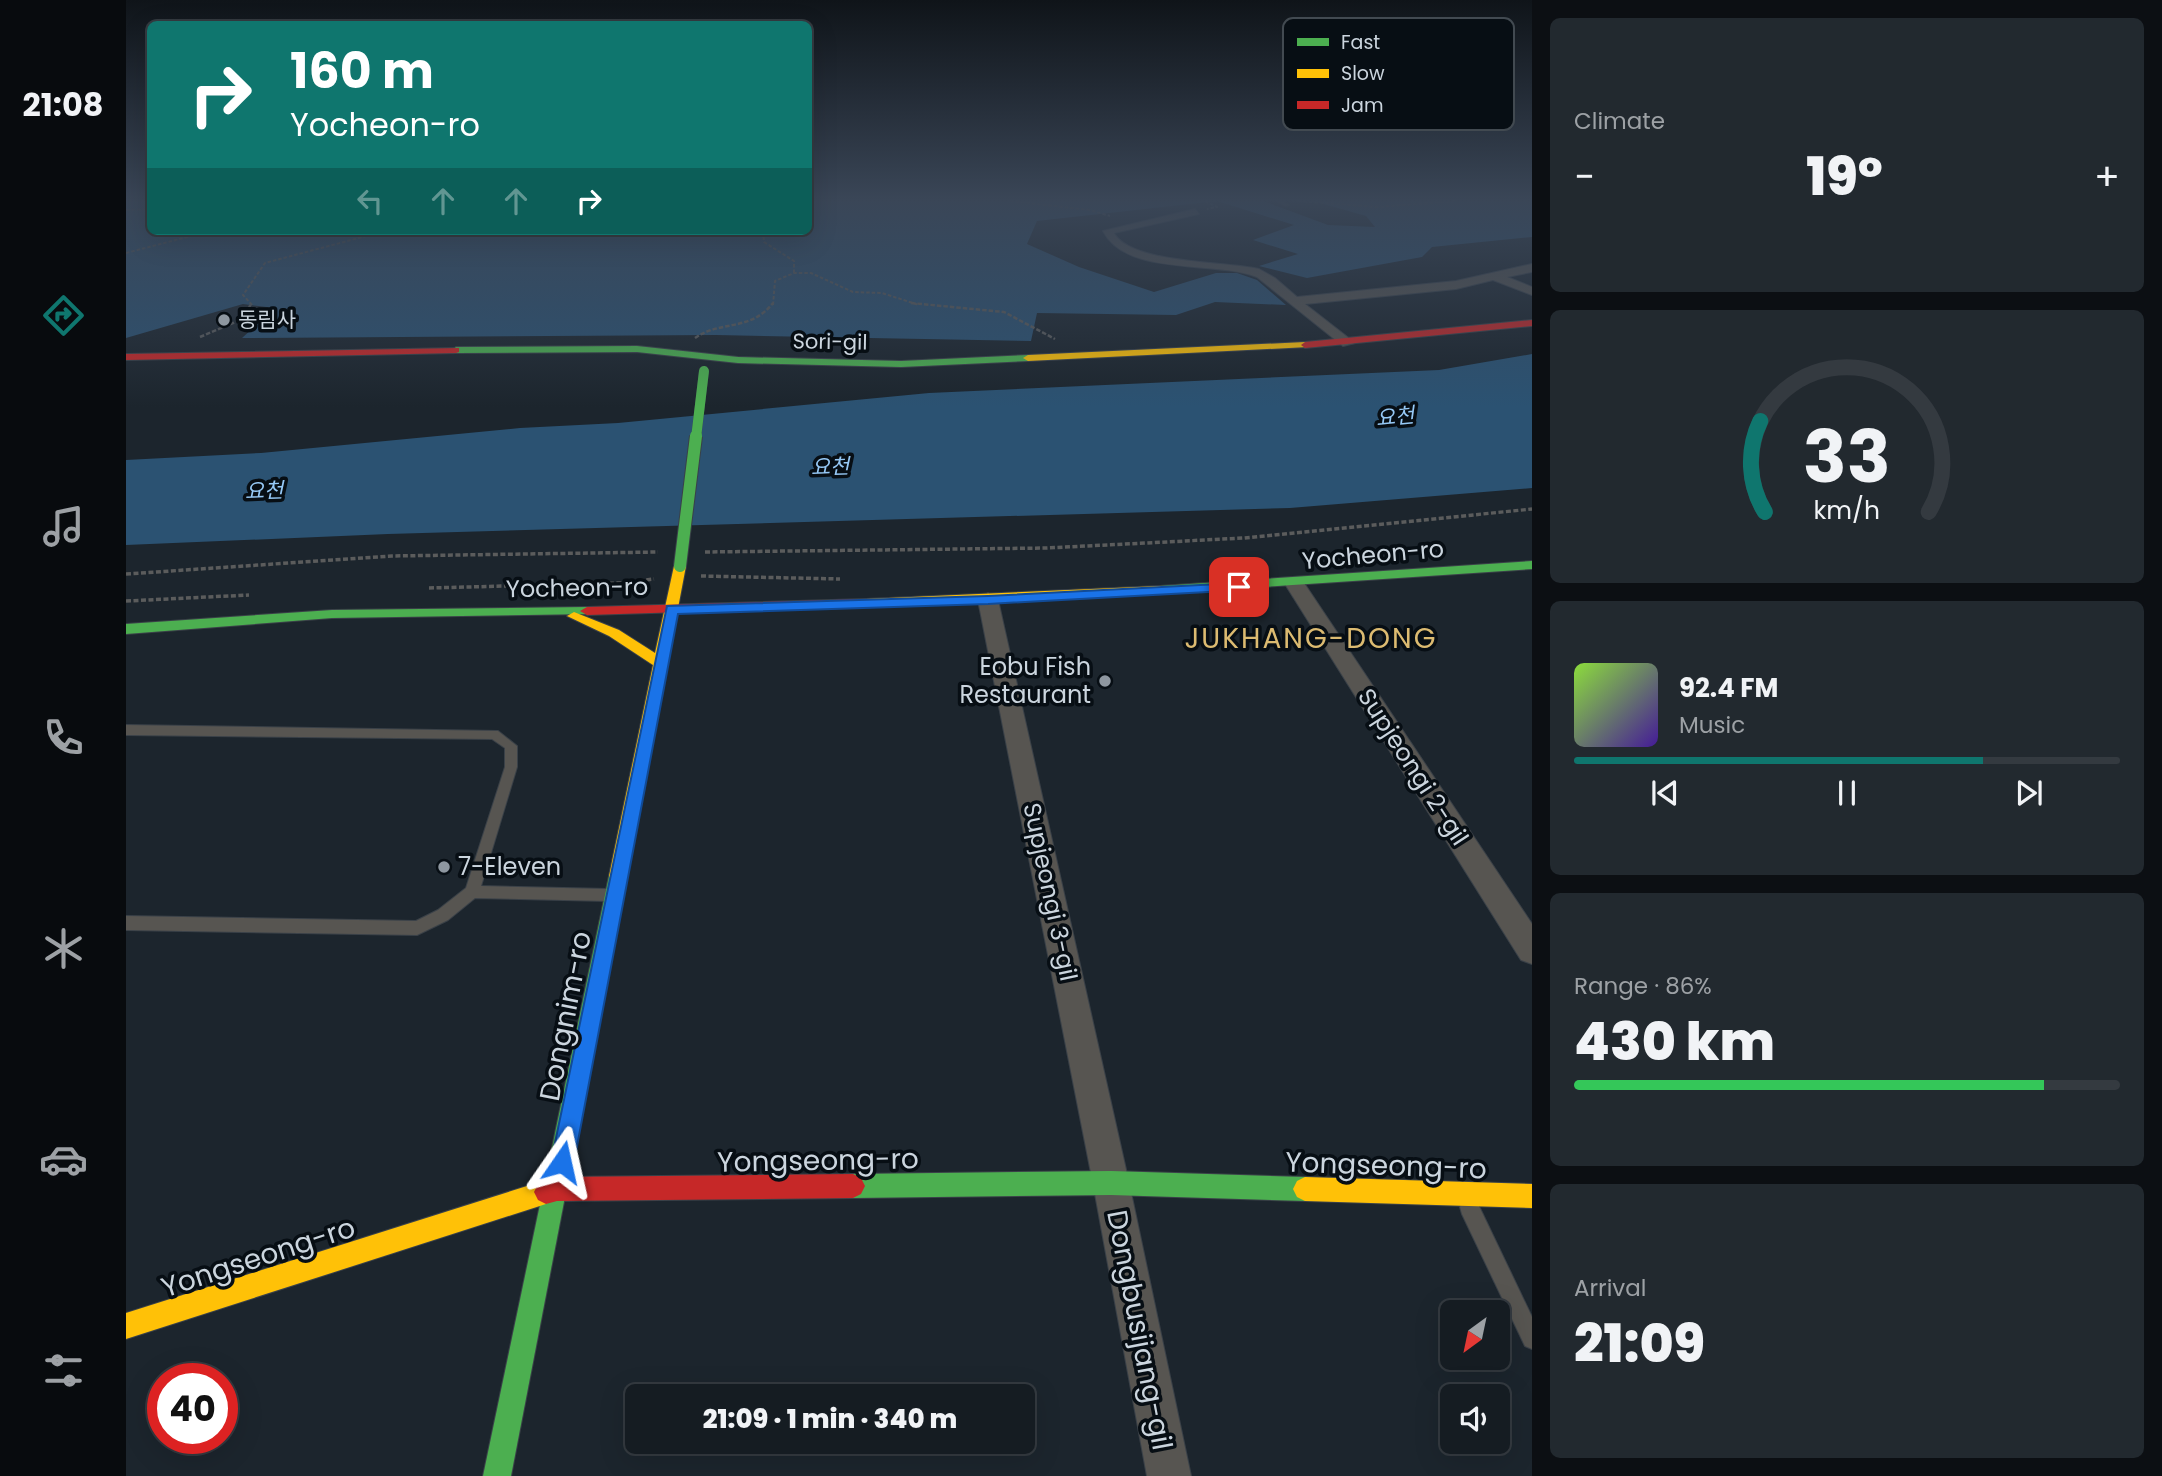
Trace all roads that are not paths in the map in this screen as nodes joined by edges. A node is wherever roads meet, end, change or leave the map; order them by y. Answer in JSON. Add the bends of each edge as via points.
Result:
{"nodes":[{"id":1,"x":1249,"y":270,"type":"edge"},
{"id":2,"x":1524,"y":270,"type":"edge"},
{"id":3,"x":1496,"y":277,"type":"junction"},
{"id":4,"x":1532,"y":292,"type":"edge"},
{"id":5,"x":1294,"y":301,"type":"junction"},
{"id":6,"x":1532,"y":323,"type":"edge"},
{"id":7,"x":1348,"y":343,"type":"junction"},
{"id":8,"x":126,"y":357,"type":"edge"},
{"id":9,"x":705,"y":364,"type":"junction"},
{"id":10,"x":1532,"y":565,"type":"edge"},
{"id":11,"x":1295,"y":584,"type":"junction"},
{"id":12,"x":988,"y":600,"type":"junction"},
{"id":13,"x":671,"y":609,"type":"junction"},
{"id":14,"x":558,"y":610,"type":"junction"},
{"id":15,"x":126,"y":629,"type":"edge"},
{"id":16,"x":660,"y":663,"type":"junction"},
{"id":17,"x":126,"y":730,"type":"edge"},
{"id":18,"x":472,"y":892,"type":"junction"},
{"id":19,"x":615,"y":895,"type":"junction"},
{"id":20,"x":126,"y":923,"type":"edge"},
{"id":21,"x":1532,"y":950,"type":"edge"},
{"id":22,"x":1111,"y":1183,"type":"junction"},
{"id":23,"x":557,"y":1189,"type":"junction"},
{"id":24,"x":1462,"y":1194,"type":"junction"},
{"id":25,"x":1532,"y":1196,"type":"edge"},
{"id":26,"x":126,"y":1326,"type":"edge"},
{"id":27,"x":1532,"y":1339,"type":"edge"},
{"id":28,"x":497,"y":1476,"type":"edge"},
{"id":29,"x":1169,"y":1476,"type":"edge"}],
"edges":[{"from":1,"to":5,"type":"street","via":[[1271,280]]},
{"from":2,"to":3,"type":"street"},
{"from":3,"to":4,"type":"street"},
{"from":3,"to":5,"type":"street"},
{"from":5,"to":7,"type":"street"},
{"from":6,"to":7,"type":"street","name":"Sori-gil"},
{"from":7,"to":9,"type":"street","name":"Sori-gil","via":[[1065,359]]},
{"from":8,"to":9,"type":"street","name":"Sori-gil","via":[[575,347]]},
{"from":9,"to":13,"type":"street","name":"Dongnim-ro","bridge":true},
{"from":10,"to":11,"type":"street","name":"Yocheon-ro"},
{"from":11,"to":12,"type":"street","name":"Yocheon-ro"},
{"from":11,"to":21,"type":"street","name":"Supjeongi 2-gil"},
{"from":12,"to":13,"type":"street","name":"Yocheon-ro"},
{"from":12,"to":22,"type":"street","name":"Supjeongi 3-gil"},
{"from":13,"to":14,"type":"street","name":"Yocheon-ro"},
{"from":13,"to":16,"type":"street","name":"Dongnim-ro"},
{"from":14,"to":15,"type":"street","name":"Yocheon-ro","via":[[274,617]]},
{"from":14,"to":16,"type":"street","via":[[614,632]]},
{"from":16,"to":19,"type":"street","name":"Dongnim-ro"},
{"from":17,"to":18,"type":"lane","via":[[494,734],[511,746],[511,767]]},
{"from":18,"to":19,"type":"lane"},
{"from":18,"to":20,"type":"lane","via":[[417,928]]},
{"from":19,"to":23,"type":"street","name":"Dongnim-ro"},
{"from":22,"to":23,"type":"street","name":"Yongseong-ro"},
{"from":22,"to":24,"type":"street","name":"Yongseong-ro"},
{"from":22,"to":29,"type":"street","name":"Dongbusijang-gil"},
{"from":23,"to":26,"type":"street","name":"Yongseong-ro"},
{"from":23,"to":28,"type":"street","name":"Dongnim-ro"},
{"from":24,"to":25,"type":"street","name":"Yongseong-ro"},
{"from":24,"to":27,"type":"lane"}]}
